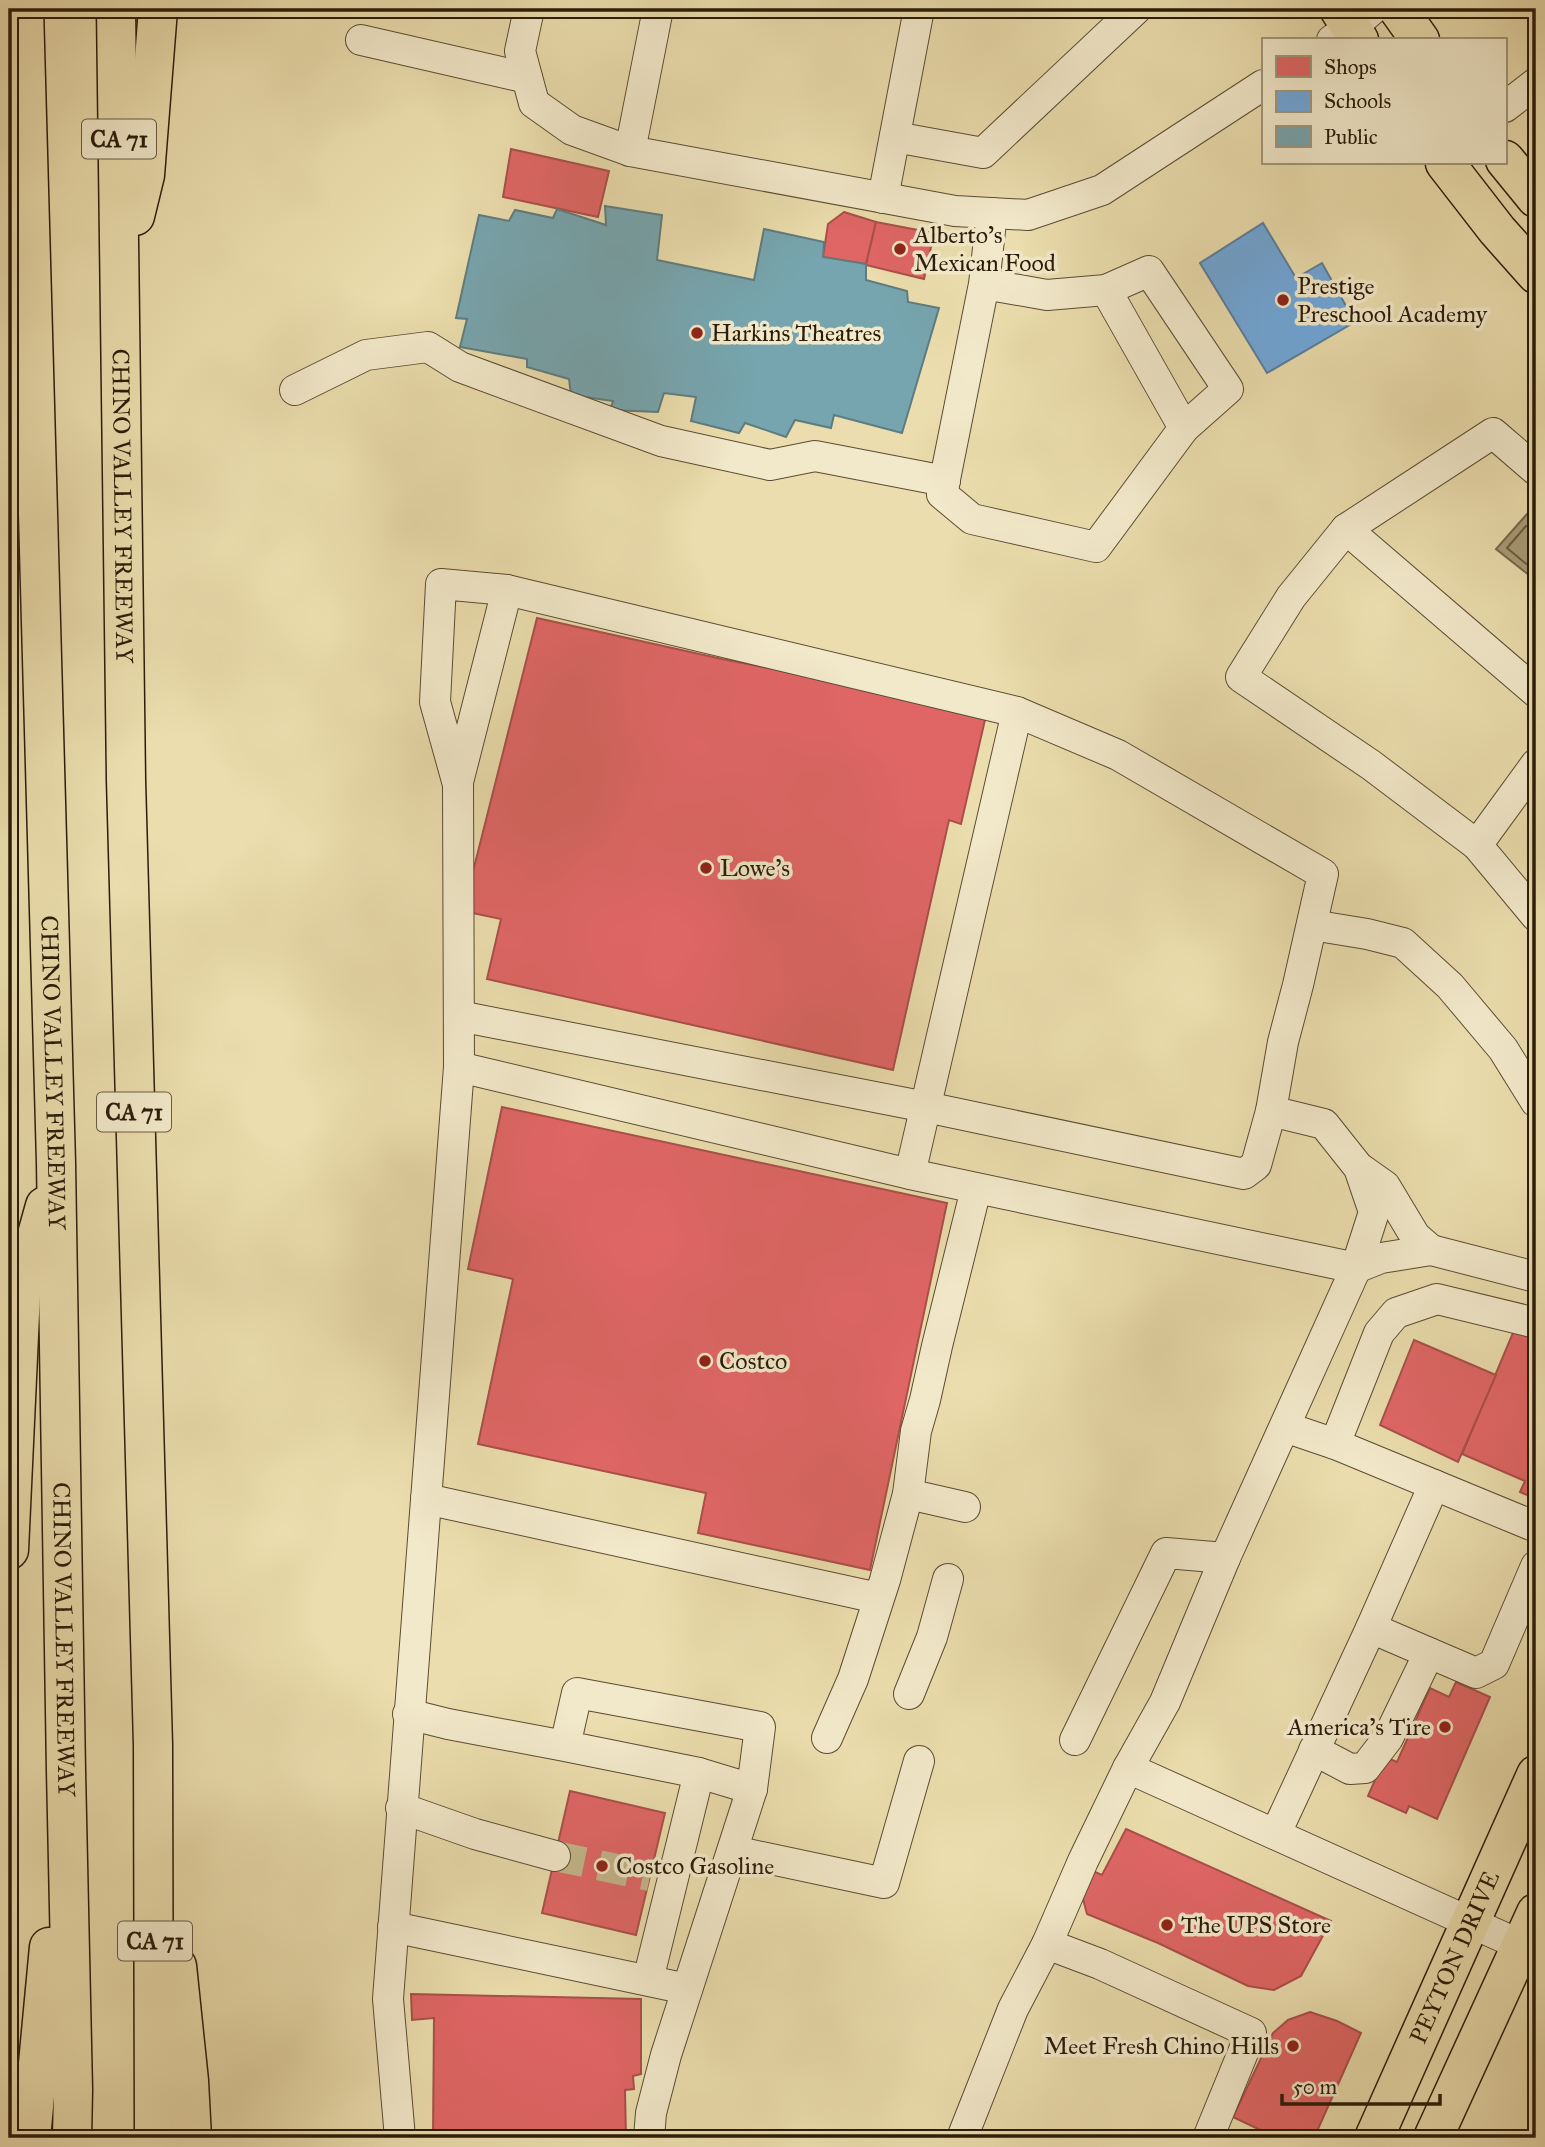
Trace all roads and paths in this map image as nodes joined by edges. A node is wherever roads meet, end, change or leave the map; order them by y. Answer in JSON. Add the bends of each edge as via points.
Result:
{"nodes":[{"id":1,"x":24,"y":9,"type":"edge"},
{"id":2,"x":117,"y":9,"type":"edge"},
{"id":3,"x":158,"y":9,"type":"edge"},
{"id":4,"x":529,"y":9,"type":"edge"},
{"id":5,"x":658,"y":9,"type":"edge"},
{"id":6,"x":919,"y":9,"type":"edge"},
{"id":7,"x":1136,"y":9,"type":"edge"},
{"id":8,"x":1398,"y":9,"type":"edge"},
{"id":9,"x":1419,"y":38,"type":"edge"},
{"id":10,"x":361,"y":40,"type":"dead end"},
{"id":11,"x":527,"y":78,"type":"junction"},
{"id":12,"x":1536,"y":83,"type":"edge"},
{"id":13,"x":1262,"y":86,"type":"edge"},
{"id":14,"x":1506,"y":106,"type":"edge"},
{"id":15,"x":895,"y":137,"type":"junction"},
{"id":16,"x":630,"y":151,"type":"junction"},
{"id":17,"x":1506,"y":161,"type":"edge"},
{"id":18,"x":1446,"y":164,"type":"edge"},
{"id":19,"x":883,"y":198,"type":"junction"},
{"id":20,"x":1536,"y":198,"type":"edge"},
{"id":21,"x":992,"y":213,"type":"junction"},
{"id":22,"x":121,"y":269,"type":"junction"},
{"id":23,"x":1536,"y":274,"type":"edge"},
{"id":24,"x":984,"y":284,"type":"junction"},
{"id":25,"x":1106,"y":290,"type":"junction"},
{"id":26,"x":295,"y":390,"type":"dead end"},
{"id":27,"x":1184,"y":428,"type":"junction"},
{"id":28,"x":1536,"y":470,"type":"edge"},
{"id":29,"x":945,"y":481,"type":"junction"},
{"id":30,"x":1346,"y":529,"type":"junction"},
{"id":31,"x":507,"y":590,"type":"junction"},
{"id":32,"x":1536,"y":692,"type":"edge"},
{"id":33,"x":1017,"y":712,"type":"junction"},
{"id":34,"x":1536,"y":764,"type":"edge"},
{"id":35,"x":458,"y":782,"type":"junction"},
{"id":36,"x":1477,"y":845,"type":"junction"},
{"id":37,"x":1536,"y":916,"type":"edge"},
{"id":38,"x":1312,"y":925,"type":"junction"},
{"id":39,"x":459,"y":1016,"type":"junction"},
{"id":40,"x":459,"y":1068,"type":"junction"},
{"id":41,"x":1536,"y":1102,"type":"edge"},
{"id":42,"x":926,"y":1107,"type":"junction"},
{"id":43,"x":1271,"y":1111,"type":"junction"},
{"id":44,"x":56,"y":1163,"type":"junction"},
{"id":45,"x":1359,"y":1168,"type":"junction"},
{"id":46,"x":910,"y":1174,"type":"junction"},
{"id":47,"x":976,"y":1189,"type":"junction"},
{"id":48,"x":1431,"y":1250,"type":"junction"},
{"id":49,"x":1356,"y":1268,"type":"junction"},
{"id":50,"x":1536,"y":1277,"type":"edge"},
{"id":51,"x":1536,"y":1323,"type":"edge"},
{"id":52,"x":1285,"y":1427,"type":"junction"},
{"id":53,"x":1335,"y":1444,"type":"junction"},
{"id":54,"x":1434,"y":1485,"type":"junction"},
{"id":55,"x":908,"y":1494,"type":"junction"},
{"id":56,"x":426,"y":1499,"type":"junction"},
{"id":57,"x":965,"y":1507,"type":"dead end"},
{"id":58,"x":1536,"y":1527,"type":"edge"},
{"id":59,"x":9,"y":1550,"type":"edge"},
{"id":60,"x":1225,"y":1558,"type":"junction"},
{"id":61,"x":1536,"y":1566,"type":"edge"},
{"id":62,"x":948,"y":1579,"type":"dead end"},
{"id":63,"x":878,"y":1598,"type":"junction"},
{"id":64,"x":1371,"y":1628,"type":"junction"},
{"id":65,"x":1429,"y":1653,"type":"junction"},
{"id":66,"x":909,"y":1695,"type":"dead end"},
{"id":67,"x":408,"y":1714,"type":"junction"},
{"id":68,"x":827,"y":1738,"type":"dead end"},
{"id":69,"x":1075,"y":1740,"type":"dead end"},
{"id":70,"x":153,"y":1745,"type":"junction"},
{"id":71,"x":565,"y":1746,"type":"junction"},
{"id":72,"x":1314,"y":1750,"type":"junction"},
{"id":73,"x":919,"y":1761,"type":"dead end"},
{"id":74,"x":1128,"y":1768,"type":"junction"},
{"id":75,"x":66,"y":1771,"type":"junction"},
{"id":76,"x":699,"y":1773,"type":"junction"},
{"id":77,"x":1536,"y":1775,"type":"edge"},
{"id":78,"x":752,"y":1790,"type":"junction"},
{"id":79,"x":401,"y":1808,"type":"junction"},
{"id":80,"x":1276,"y":1833,"type":"junction"},
{"id":81,"x":733,"y":1851,"type":"junction"},
{"id":82,"x":555,"y":1856,"type":"tunnel mouth"},
{"id":83,"x":1471,"y":1923,"type":"junction"},
{"id":84,"x":393,"y":1927,"type":"junction"},
{"id":85,"x":1532,"y":1937,"type":"edge"},
{"id":86,"x":1047,"y":1944,"type":"junction"},
{"id":87,"x":648,"y":1980,"type":"junction"},
{"id":88,"x":687,"y":1989,"type":"junction"},
{"id":89,"x":31,"y":2138,"type":"edge"},
{"id":90,"x":72,"y":2138,"type":"edge"},
{"id":91,"x":154,"y":2138,"type":"edge"},
{"id":92,"x":192,"y":2138,"type":"edge"},
{"id":93,"x":400,"y":2138,"type":"edge"},
{"id":94,"x":649,"y":2138,"type":"edge"},
{"id":95,"x":962,"y":2138,"type":"edge"},
{"id":96,"x":1208,"y":2138,"type":"edge"},
{"id":97,"x":1374,"y":2138,"type":"edge"},
{"id":98,"x":1433,"y":2138,"type":"edge"}],
"edges":[{"from":1,"to":44,"type":"main road","name":"CHINO VALLEY FREEWAY"},
{"from":2,"to":22,"type":"main road","name":"CHINO VALLEY FREEWAY","number":"CA 71"},
{"from":3,"to":22,"type":"main road","via":[[145,175]]},
{"from":4,"to":11,"type":"street","via":[[520,51]]},
{"from":5,"to":16,"type":"street"},
{"from":6,"to":15,"type":"street"},
{"from":7,"to":15,"type":"street","via":[[983,153]]},
{"from":8,"to":9,"type":"main road"},
{"from":10,"to":11,"type":"street"},
{"from":11,"to":16,"type":"street","via":[[534,103],[572,130]]},
{"from":12,"to":14,"type":"street"},
{"from":13,"to":21,"type":"street","via":[[1102,190],[1028,215]]},
{"from":15,"to":19,"type":"street"},
{"from":16,"to":19,"type":"street"},
{"from":17,"to":20,"type":"main road"},
{"from":18,"to":23,"type":"main road"},
{"from":19,"to":21,"type":"street"},
{"from":21,"to":24,"type":"street"},
{"from":22,"to":70,"type":"main road","name":"CHINO VALLEY FREEWAY","number":"CA 71","via":[[126,780]]},
{"from":24,"to":25,"type":"street","via":[[1048,295]]},
{"from":24,"to":29,"type":"street"},
{"from":25,"to":27,"type":"street"},
{"from":25,"to":27,"type":"street","via":[[1149,271],[1228,388]]},
{"from":26,"to":29,"type":"street","via":[[366,355],[428,347],[460,367],[661,441],[770,466],[815,456]]},
{"from":27,"to":29,"type":"street","via":[[1096,547],[972,519],[943,494]]},
{"from":28,"to":30,"type":"street","via":[[1493,433]]},
{"from":30,"to":32,"type":"street"},
{"from":30,"to":36,"type":"street","via":[[1291,597],[1241,677],[1371,765]]},
{"from":31,"to":33,"type":"street"},
{"from":31,"to":35,"type":"street"},
{"from":31,"to":35,"type":"street","via":[[441,584],[435,702]]},
{"from":33,"to":38,"type":"street","via":[[1118,755],[1323,874]]},
{"from":33,"to":42,"type":"street"},
{"from":34,"to":36,"type":"street"},
{"from":35,"to":39,"type":"street"},
{"from":36,"to":37,"type":"street"},
{"from":38,"to":41,"type":"street","via":[[1403,943],[1450,986],[1503,1049]]},
{"from":38,"to":43,"type":"street"},
{"from":39,"to":40,"type":"street"},
{"from":39,"to":42,"type":"street"},
{"from":40,"to":46,"type":"street"},
{"from":40,"to":56,"type":"street"},
{"from":42,"to":43,"type":"street","via":[[1244,1174],[1256,1165]]},
{"from":42,"to":46,"type":"street"},
{"from":43,"to":45,"type":"street","via":[[1324,1125]]},
{"from":44,"to":59,"type":"main road","via":[[21,1293]]},
{"from":44,"to":75,"type":"main road","name":"CHINO VALLEY FREEWAY"},
{"from":45,"to":48,"type":"street","via":[[1385,1186],[1415,1236]]},
{"from":45,"to":49,"type":"street","via":[[1374,1212]]},
{"from":46,"to":47,"type":"street"},
{"from":47,"to":49,"type":"street"},
{"from":47,"to":55,"type":"street","via":[[916,1431]]},
{"from":48,"to":49,"type":"street","via":[[1381,1258]]},
{"from":48,"to":50,"type":"street"},
{"from":49,"to":52,"type":"street"},
{"from":51,"to":53,"type":"street","via":[[1437,1299],[1396,1312],[1379,1333]]},
{"from":52,"to":53,"type":"street"},
{"from":52,"to":60,"type":"street"},
{"from":53,"to":54,"type":"street"},
{"from":54,"to":58,"type":"street"},
{"from":54,"to":64,"type":"street"},
{"from":55,"to":57,"type":"street"},
{"from":55,"to":63,"type":"street"},
{"from":56,"to":63,"type":"street"},
{"from":56,"to":67,"type":"street"},
{"from":60,"to":69,"type":"street","via":[[1166,1553]]},
{"from":60,"to":74,"type":"street","via":[[1165,1702]]},
{"from":61,"to":65,"type":"street","via":[[1494,1664],[1476,1673]]},
{"from":62,"to":66,"type":"street"},
{"from":63,"to":68,"type":"street","via":[[853,1679]]},
{"from":64,"to":65,"type":"street"},
{"from":64,"to":72,"type":"street"},
{"from":65,"to":72,"type":"street","via":[[1388,1738],[1365,1768],[1350,1769]]},
{"from":67,"to":71,"type":"street"},
{"from":67,"to":79,"type":"street"},
{"from":70,"to":91,"type":"main road","name":"CHINO VALLEY FREEWAY","number":"CA 71"},
{"from":70,"to":92,"type":"main road"},
{"from":71,"to":76,"type":"street"},
{"from":71,"to":78,"type":"street","via":[[577,1693],[760,1727]]},
{"from":72,"to":80,"type":"street"},
{"from":73,"to":81,"type":"street","via":[[884,1883]]},
{"from":74,"to":80,"type":"street"},
{"from":74,"to":86,"type":"street"},
{"from":75,"to":89,"type":"main road"},
{"from":75,"to":90,"type":"main road","name":"CHINO VALLEY FREEWAY"},
{"from":76,"to":78,"type":"street"},
{"from":76,"to":87,"type":"street","via":[[661,1878]]},
{"from":77,"to":83,"type":"main road","name":"PEYTON DRIVE"},
{"from":78,"to":81,"type":"street"},
{"from":79,"to":82,"type":"street","via":[[475,1835]]},
{"from":79,"to":84,"type":"street"},
{"from":80,"to":83,"type":"street"},
{"from":81,"to":88,"type":"street"},
{"from":83,"to":85,"type":"street"},
{"from":83,"to":97,"type":"main road","name":"PEYTON DRIVE"},
{"from":84,"to":87,"type":"street"},
{"from":84,"to":93,"type":"street","via":[[388,1999]]},
{"from":85,"to":98,"type":"main road"},
{"from":86,"to":95,"type":"street","via":[[1013,2010]]},
{"from":86,"to":96,"type":"street","via":[[1251,2033]]},
{"from":87,"to":88,"type":"street"},
{"from":88,"to":94,"type":"street","via":[[666,2054]]}]}
